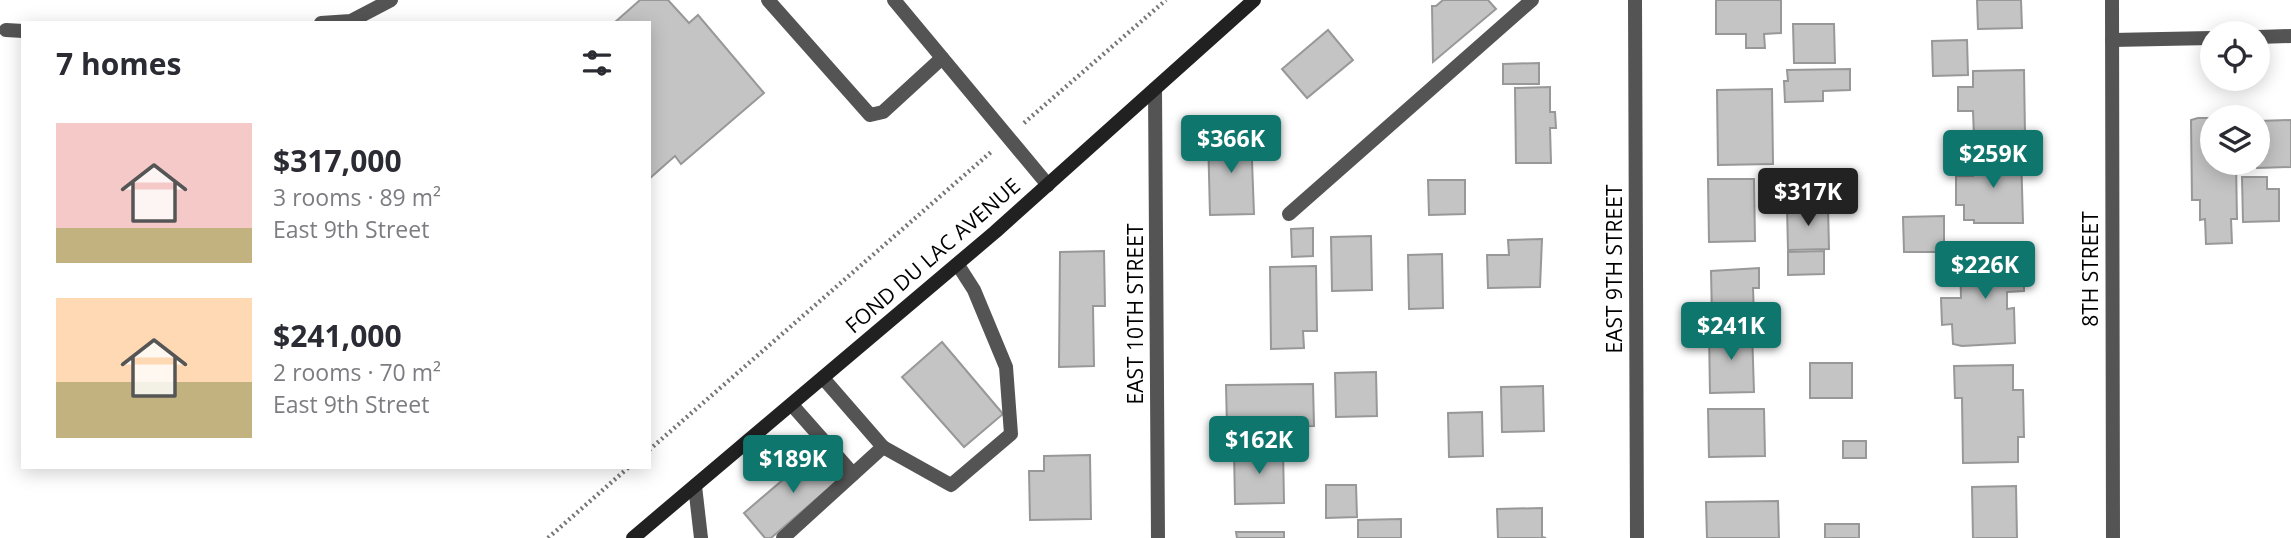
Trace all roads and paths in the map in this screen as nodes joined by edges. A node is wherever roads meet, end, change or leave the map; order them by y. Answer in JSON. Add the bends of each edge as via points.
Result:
{"nodes":[{"id":1,"x":391,"y":0,"type":"edge"},
{"id":2,"x":768,"y":0,"type":"edge"},
{"id":3,"x":894,"y":0,"type":"edge"},
{"id":4,"x":1166,"y":0,"type":"edge"},
{"id":5,"x":1254,"y":0,"type":"edge"},
{"id":6,"x":1532,"y":0,"type":"edge"},
{"id":7,"x":1634,"y":0,"type":"edge"},
{"id":8,"x":2112,"y":0,"type":"edge"},
{"id":9,"x":351,"y":21,"type":"edge"},
{"id":10,"x":6,"y":30,"type":"dead end"},
{"id":11,"x":21,"y":32,"type":"edge"},
{"id":12,"x":2291,"y":36,"type":"edge"},
{"id":13,"x":2270,"y":37,"type":"edge"},
{"id":14,"x":2200,"y":38,"type":"edge"},
{"id":15,"x":2112,"y":40,"type":"junction"},
{"id":16,"x":942,"y":58,"type":"junction"},
{"id":17,"x":1156,"y":89,"type":"junction"},
{"id":18,"x":1008,"y":137,"type":"junction"},
{"id":19,"x":1048,"y":185,"type":"junction"},
{"id":20,"x":1289,"y":214,"type":"dead end"},
{"id":21,"x":958,"y":265,"type":"junction"},
{"id":22,"x":822,"y":378,"type":"junction"},
{"id":23,"x":792,"y":405,"type":"junction"},
{"id":24,"x":883,"y":447,"type":"junction"},
{"id":25,"x":651,"y":448,"type":"edge"},
{"id":26,"x":627,"y":469,"type":"edge"},
{"id":27,"x":853,"y":474,"type":"junction"},
{"id":28,"x":695,"y":486,"type":"junction"},
{"id":29,"x":548,"y":538,"type":"edge"},
{"id":30,"x":633,"y":538,"type":"edge"},
{"id":31,"x":701,"y":538,"type":"edge"},
{"id":32,"x":783,"y":538,"type":"edge"},
{"id":33,"x":1158,"y":538,"type":"edge"},
{"id":34,"x":1637,"y":538,"type":"edge"},
{"id":35,"x":2113,"y":538,"type":"edge"}],
"edges":[{"from":1,"to":9,"type":"street"},
{"from":2,"to":16,"type":"street","via":[[870,115],[883,112]]},
{"from":3,"to":16,"type":"street"},
{"from":4,"to":18,"type":"path"},
{"from":5,"to":17,"type":"main road","name":"FOND DU LAC AVENUE"},
{"from":6,"to":20,"type":"street"},
{"from":7,"to":34,"type":"street","name":"EAST 9TH STREET"},
{"from":8,"to":15,"type":"street","name":"8TH STREET"},
{"from":10,"to":11,"type":"street"},
{"from":12,"to":13,"type":"street"},
{"from":14,"to":15,"type":"street"},
{"from":15,"to":35,"type":"street","name":"8TH STREET"},
{"from":16,"to":18,"type":"street"},
{"from":17,"to":19,"type":"main road","name":"FOND DU LAC AVENUE"},
{"from":17,"to":33,"type":"street","name":"EAST 10TH STREET"},
{"from":18,"to":19,"type":"street"},
{"from":18,"to":25,"type":"path"},
{"from":19,"to":21,"type":"main road","name":"FOND DU LAC AVENUE"},
{"from":21,"to":22,"type":"main road","name":"FOND DU LAC AVENUE"},
{"from":21,"to":24,"type":"street","via":[[974,290],[1006,368],[1011,434],[951,485]]},
{"from":22,"to":23,"type":"main road","name":"FOND DU LAC AVENUE"},
{"from":22,"to":24,"type":"street"},
{"from":23,"to":27,"type":"street"},
{"from":23,"to":28,"type":"main road","name":"FOND DU LAC AVENUE"},
{"from":24,"to":27,"type":"street"},
{"from":26,"to":29,"type":"path"},
{"from":27,"to":32,"type":"street"},
{"from":28,"to":30,"type":"main road","name":"FOND DU LAC AVENUE"},
{"from":28,"to":31,"type":"street"}]}
